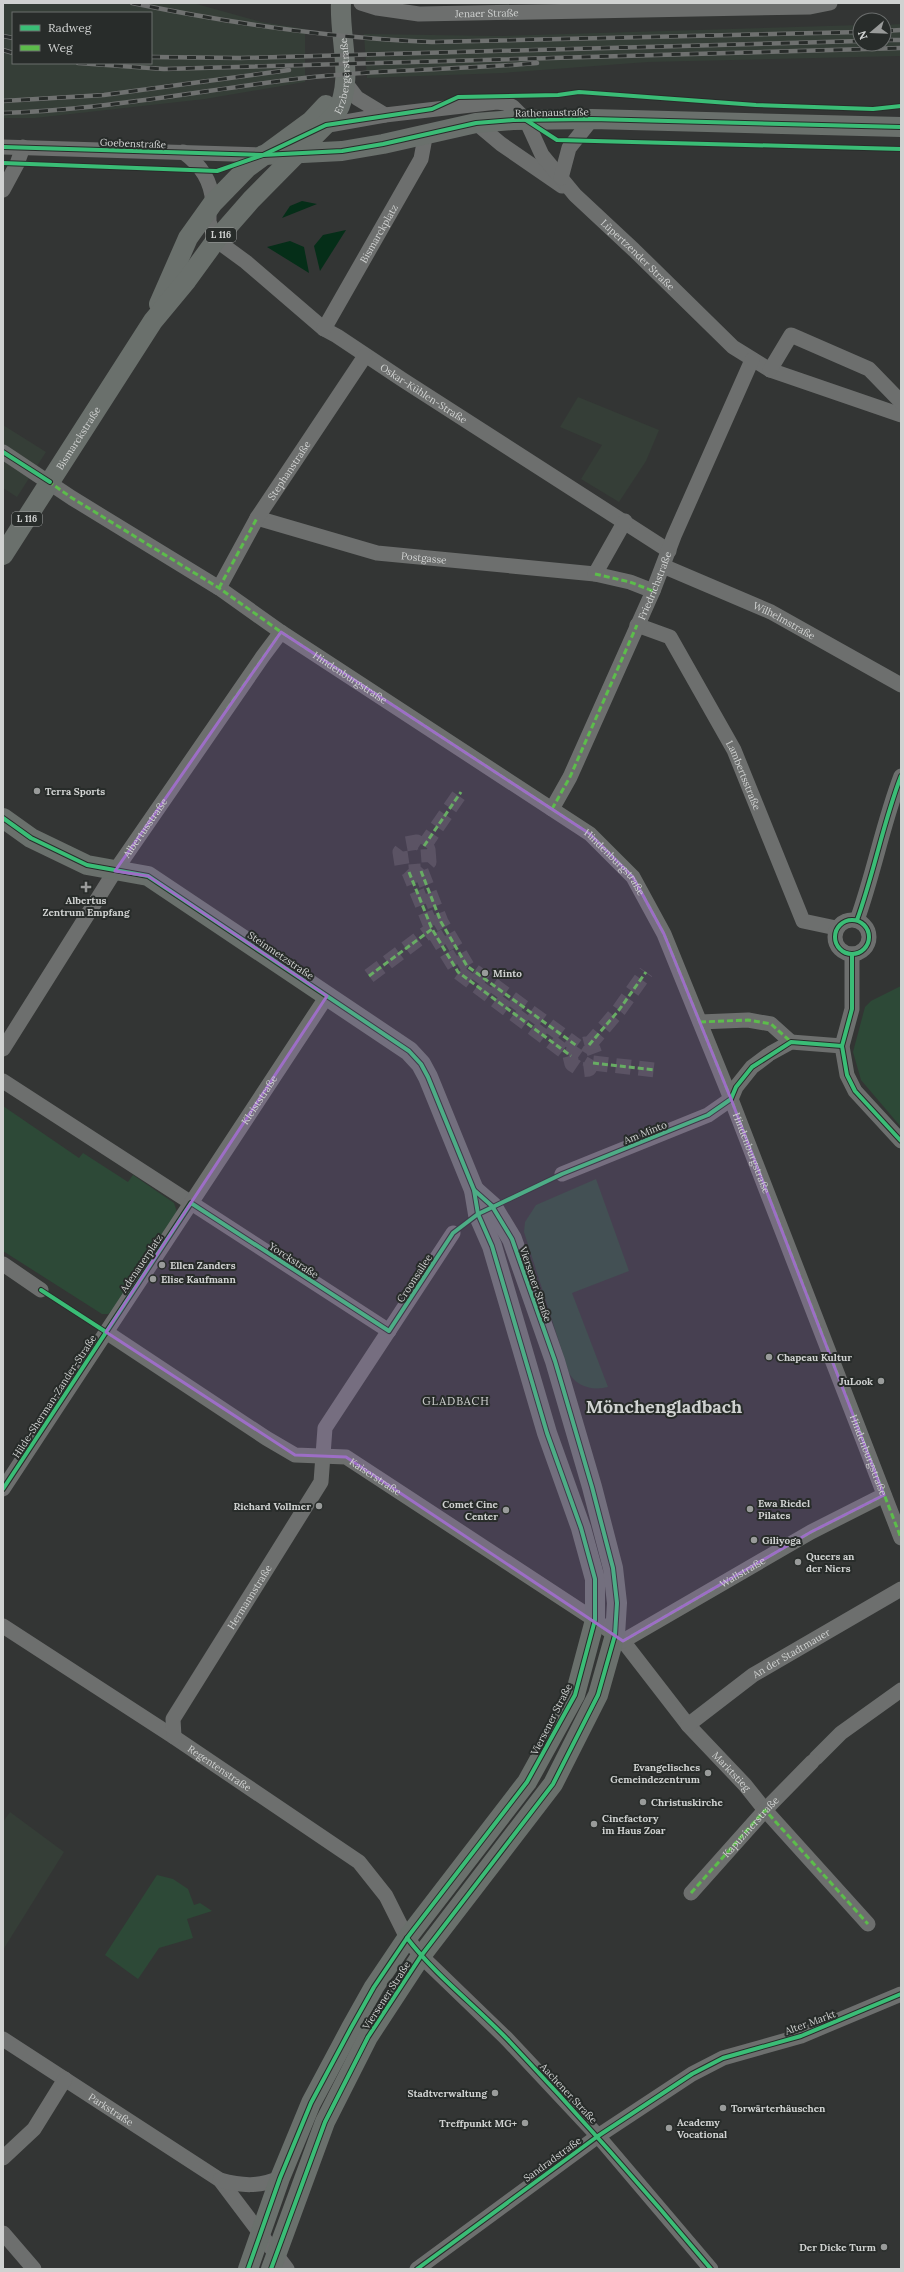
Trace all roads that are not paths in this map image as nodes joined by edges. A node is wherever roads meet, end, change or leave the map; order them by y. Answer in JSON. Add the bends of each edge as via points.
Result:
{"nodes":[{"id":1,"x":327,"y":3,"type":"edge"},
{"id":2,"x":341,"y":3,"type":"edge"},
{"id":3,"x":361,"y":3,"type":"edge"},
{"id":4,"x":830,"y":3,"type":"edge"},
{"id":5,"x":345,"y":82,"type":"junction"},
{"id":6,"x":385,"y":115,"type":"junction"},
{"id":7,"x":592,"y":119,"type":"junction"},
{"id":8,"x":526,"y":120,"type":"junction"},
{"id":9,"x":476,"y":123,"type":"junction"},
{"id":10,"x":326,"y":125,"type":"junction"},
{"id":11,"x":901,"y":127,"type":"edge"},
{"id":12,"x":422,"y":135,"type":"junction"},
{"id":13,"x":3,"y":147,"type":"edge"},
{"id":14,"x":23,"y":147,"type":"junction"},
{"id":15,"x":184,"y":152,"type":"junction"},
{"id":16,"x":263,"y":155,"type":"junction"},
{"id":17,"x":296,"y":155,"type":"junction"},
{"id":18,"x":561,"y":178,"type":"junction"},
{"id":19,"x":3,"y":190,"type":"edge"},
{"id":20,"x":575,"y":195,"type":"junction"},
{"id":21,"x":211,"y":207,"type":"junction"},
{"id":22,"x":216,"y":240,"type":"junction"},
{"id":23,"x":153,"y":321,"type":"junction"},
{"id":24,"x":324,"y":329,"type":"junction"},
{"id":25,"x":365,"y":356,"type":"junction"},
{"id":26,"x":752,"y":360,"type":"junction"},
{"id":27,"x":770,"y":370,"type":"junction"},
{"id":28,"x":901,"y":402,"type":"edge"},
{"id":29,"x":901,"y":415,"type":"edge"},
{"id":30,"x":3,"y":452,"type":"edge"},
{"id":31,"x":50,"y":482,"type":"junction"},
{"id":32,"x":257,"y":518,"type":"junction"},
{"id":33,"x":625,"y":521,"type":"junction"},
{"id":34,"x":669,"y":551,"type":"junction"},
{"id":35,"x":3,"y":555,"type":"edge"},
{"id":36,"x":664,"y":566,"type":"junction"},
{"id":37,"x":595,"y":574,"type":"junction"},
{"id":38,"x":219,"y":588,"type":"junction"},
{"id":39,"x":653,"y":591,"type":"junction"},
{"id":40,"x":637,"y":624,"type":"junction"},
{"id":41,"x":281,"y":632,"type":"junction"},
{"id":42,"x":901,"y":685,"type":"edge"},
{"id":43,"x":901,"y":776,"type":"edge"},
{"id":44,"x":552,"y":810,"type":"junction"},
{"id":45,"x":3,"y":818,"type":"edge"},
{"id":46,"x":115,"y":871,"type":"junction"},
{"id":47,"x":857,"y":920,"type":"junction"},
{"id":48,"x":836,"y":928,"type":"junction"},
{"id":49,"x":852,"y":954,"type":"junction"},
{"id":50,"x":328,"y":996,"type":"junction"},
{"id":51,"x":700,"y":1022,"type":"junction"},
{"id":52,"x":791,"y":1042,"type":"junction"},
{"id":53,"x":842,"y":1046,"type":"junction"},
{"id":54,"x":3,"y":1049,"type":"edge"},
{"id":55,"x":3,"y":1081,"type":"edge"},
{"id":56,"x":731,"y":1099,"type":"junction"},
{"id":57,"x":901,"y":1141,"type":"edge"},
{"id":58,"x":562,"y":1174,"type":"dead end"},
{"id":59,"x":474,"y":1190,"type":"junction"},
{"id":60,"x":191,"y":1204,"type":"junction"},
{"id":61,"x":453,"y":1233,"type":"dead end"},
{"id":62,"x":3,"y":1264,"type":"edge"},
{"id":63,"x":41,"y":1290,"type":"dead end"},
{"id":64,"x":389,"y":1331,"type":"junction"},
{"id":65,"x":106,"y":1332,"type":"junction"},
{"id":66,"x":323,"y":1457,"type":"junction"},
{"id":67,"x":3,"y":1489,"type":"edge"},
{"id":68,"x":884,"y":1495,"type":"junction"},
{"id":69,"x":901,"y":1538,"type":"edge"},
{"id":70,"x":901,"y":1589,"type":"edge"},
{"id":71,"x":595,"y":1620,"type":"junction"},
{"id":72,"x":3,"y":1626,"type":"edge"},
{"id":73,"x":619,"y":1638,"type":"junction"},
{"id":74,"x":901,"y":1690,"type":"edge"},
{"id":75,"x":688,"y":1725,"type":"junction"},
{"id":76,"x":174,"y":1737,"type":"junction"},
{"id":77,"x":765,"y":1810,"type":"junction"},
{"id":78,"x":691,"y":1893,"type":"dead end"},
{"id":79,"x":868,"y":1924,"type":"dead end"},
{"id":80,"x":407,"y":1938,"type":"junction"},
{"id":81,"x":421,"y":1956,"type":"junction"},
{"id":82,"x":901,"y":1994,"type":"edge"},
{"id":83,"x":3,"y":2039,"type":"edge"},
{"id":84,"x":722,"y":2058,"type":"joint"},
{"id":85,"x":65,"y":2079,"type":"junction"},
{"id":86,"x":598,"y":2136,"type":"junction"},
{"id":87,"x":3,"y":2158,"type":"edge"},
{"id":88,"x":280,"y":2178,"type":"junction"},
{"id":89,"x":220,"y":2180,"type":"junction"},
{"id":90,"x":261,"y":2232,"type":"junction"},
{"id":91,"x":3,"y":2233,"type":"edge"},
{"id":92,"x":278,"y":2264,"type":"edge"},
{"id":93,"x":34,"y":2269,"type":"edge"},
{"id":94,"x":248,"y":2269,"type":"edge"},
{"id":95,"x":417,"y":2269,"type":"edge"},
{"id":96,"x":710,"y":2269,"type":"edge"}],
"edges":[{"from":1,"to":16,"type":"main road","name":"Erzbergerstraße","via":[[332,79],[329,100],[324,109],[311,121]]},
{"from":2,"to":5,"type":"main road","name":"Erzbergerstraße"},
{"from":3,"to":4,"type":"street","name":"Jenaer Straße","via":[[419,14],[810,7]]},
{"from":5,"to":6,"type":"street","via":[[357,98]]},
{"from":5,"to":10,"type":"main road","name":"Erzbergerstraße","via":[[340,107]]},
{"from":6,"to":8,"type":"street","name":"Rathenaustraße","via":[[497,102],[513,107]]},
{"from":6,"to":10,"type":"street","name":"Rathenaustraße"},
{"from":7,"to":8,"type":"main road","name":"Rathenaustraße"},
{"from":7,"to":11,"type":"main road","name":"Rathenaustraße"},
{"from":7,"to":18,"type":"street","via":[[569,148]]},
{"from":8,"to":9,"type":"main road","name":"Rathenaustraße"},
{"from":8,"to":18,"type":"street","name":"Lüpertzender Straße","via":[[538,148]]},
{"from":9,"to":12,"type":"main road","name":"Rathenaustraße"},
{"from":9,"to":20,"type":"street","via":[[513,153]]},
{"from":10,"to":16,"type":"street","name":"Rathenaustraße"},
{"from":10,"to":17,"type":"main road","name":"Erzbergerstraße"},
{"from":12,"to":17,"type":"main road","name":"Rathenaustraße","via":[[366,147]]},
{"from":12,"to":24,"type":"street","name":"Bismarckplatz","via":[[424,152]]},
{"from":13,"to":14,"type":"street","name":"Goebenstraße"},
{"from":14,"to":15,"type":"street","name":"Goebenstraße"},
{"from":14,"to":19,"type":"street"},
{"from":15,"to":16,"type":"street","name":"Goebenstraße"},
{"from":15,"to":21,"type":"street","via":[[206,175],[211,188]]},
{"from":16,"to":17,"type":"main road","name":"Rathenaustraße"},
{"from":16,"to":21,"type":"main road","name":"Bismarckstraße","number":"L 116","via":[[235,179]]},
{"from":17,"to":22,"type":"main road","name":"Bismarckstraße","number":"L 116"},
{"from":18,"to":20,"type":"street","name":"Lüpertzender Straße"},
{"from":20,"to":26,"type":"street","name":"Lüpertzender Straße","via":[[704,320],[733,347]]},
{"from":21,"to":22,"type":"street","via":[[209,222]]},
{"from":21,"to":23,"type":"main road","name":"Bismarckstraße","number":"L 116","via":[[188,238]]},
{"from":22,"to":23,"type":"main road","name":"Bismarckstraße","number":"L 116"},
{"from":22,"to":24,"type":"street","name":"Oskar-Kühlen-Straße","via":[[246,262]]},
{"from":23,"to":31,"type":"main road","name":"Bismarckstraße","number":"L 116"},
{"from":24,"to":25,"type":"street","name":"Oskar-Kühlen-Straße"},
{"from":25,"to":32,"type":"street","name":"Stephanstraße"},
{"from":25,"to":33,"type":"street","name":"Oskar-Kühlen-Straße"},
{"from":26,"to":27,"type":"street","name":"Lüpertzender Straße"},
{"from":26,"to":34,"type":"street","name":"Friedrichstraße"},
{"from":27,"to":28,"type":"street","via":[[791,335],[869,369]]},
{"from":27,"to":29,"type":"street","name":"Lüpertzender Straße"},
{"from":30,"to":31,"type":"street","name":"Hindenburgstraße"},
{"from":31,"to":35,"type":"main road","name":"Bismarckstraße","number":"L 116"},
{"from":31,"to":38,"type":"street","name":"Hindenburgstraße"},
{"from":32,"to":37,"type":"street","name":"Postgasse","via":[[377,553]]},
{"from":32,"to":38,"type":"street","name":"Stephanstraße"},
{"from":33,"to":34,"type":"street","name":"Oskar-Kühlen-Straße"},
{"from":33,"to":37,"type":"street"},
{"from":34,"to":36,"type":"street","name":"Friedrichstraße"},
{"from":36,"to":39,"type":"street","name":"Friedrichstraße"},
{"from":36,"to":42,"type":"street","name":"Wilhelmstraße","via":[[771,612]]},
{"from":37,"to":39,"type":"street","name":"Postgasse","via":[[630,582]]},
{"from":38,"to":41,"type":"street","name":"Hindenburgstraße"},
{"from":39,"to":40,"type":"street","name":"Friedrichstraße"},
{"from":40,"to":44,"type":"street","name":"Friedrichstraße","via":[[570,778]]},
{"from":40,"to":48,"type":"street","name":"Lambertsstraße","via":[[670,637],[734,750],[803,921]]},
{"from":41,"to":44,"type":"street","name":"Hindenburgstraße"},
{"from":41,"to":46,"type":"street","name":"Albertusstraße"},
{"from":43,"to":47,"type":"street","via":[[872,879]]},
{"from":44,"to":51,"type":"street","name":"Hindenburgstraße","via":[[590,834],[633,877],[664,934]]},
{"from":45,"to":46,"type":"main road","name":"Steinmetzstraße","via":[[31,838],[80,862]]},
{"from":46,"to":50,"type":"main road","name":"Steinmetzstraße","via":[[148,876]]},
{"from":46,"to":54,"type":"street","name":"Albertusstraße"},
{"from":47,"to":48,"type":"street","via":[[845,920]]},
{"from":47,"to":49,"type":"street","via":[[866,928],[869,939],[863,950]]},
{"from":48,"to":49,"type":"street","via":[[834,934],[837,946]]},
{"from":49,"to":53,"type":"street","via":[[852,1010]]},
{"from":50,"to":59,"type":"main road","name":"Steinmetzstraße","via":[[409,1051],[421,1064],[441,1106]]},
{"from":50,"to":60,"type":"street","name":"Kleiststraße"},
{"from":51,"to":52,"type":"street","via":[[748,1020],[771,1024]]},
{"from":51,"to":56,"type":"street","name":"Hindenburgstraße"},
{"from":52,"to":53,"type":"street"},
{"from":52,"to":56,"type":"street","via":[[752,1067],[736,1087]]},
{"from":53,"to":57,"type":"street","via":[[847,1075],[855,1091]]},
{"from":55,"to":60,"type":"street"},
{"from":56,"to":58,"type":"street","name":"Am Minto","via":[[705,1116]]},
{"from":56,"to":68,"type":"street","name":"Hindenburgstraße"},
{"from":59,"to":71,"type":"main road","name":"Viersener Straße","via":[[478,1214],[492,1246],[547,1433],[581,1528],[594,1579]]},
{"from":59,"to":73,"type":"main road","name":"Viersener Straße","via":[[492,1206],[512,1239],[555,1361],[613,1568]]},
{"from":60,"to":64,"type":"street","name":"Yorckstraße"},
{"from":60,"to":65,"type":"street","name":"Adenauerplatz"},
{"from":61,"to":64,"type":"street","name":"Croonsallee"},
{"from":62,"to":63,"type":"street"},
{"from":64,"to":66,"type":"street","name":"Croonsallee","via":[[325,1428]]},
{"from":65,"to":66,"type":"street","name":"Kaiserstraße","via":[[266,1438],[295,1454]]},
{"from":65,"to":67,"type":"street","name":"Hilde-Sherman-Zander-Straße"},
{"from":66,"to":71,"type":"street","name":"Kaiserstraße","via":[[346,1457]]},
{"from":66,"to":76,"type":"street","name":"Hermannstraße","via":[[322,1482],[172,1719]]},
{"from":68,"to":69,"type":"street","name":"Hindenburgstraße"},
{"from":68,"to":73,"type":"street","name":"Wallstraße","via":[[811,1532]]},
{"from":70,"to":75,"type":"street","name":"An der Stadtmauer","via":[[753,1674]]},
{"from":71,"to":73,"type":"street","name":"Marktstieg"},
{"from":71,"to":80,"type":"main road","name":"Viersener Straße","via":[[575,1695],[527,1782]]},
{"from":72,"to":76,"type":"street","name":"Regentenstraße"},
{"from":73,"to":75,"type":"street","name":"Marktstieg"},
{"from":73,"to":81,"type":"main road","name":"Viersener Straße","via":[[598,1695],[553,1784]]},
{"from":74,"to":77,"type":"street","name":"Kapuzinerstraße","via":[[841,1733]]},
{"from":75,"to":77,"type":"street","name":"Marktstieg"},
{"from":76,"to":80,"type":"street","name":"Regentenstraße","via":[[359,1862],[386,1896]]},
{"from":77,"to":78,"type":"street","name":"Kapuzinerstraße"},
{"from":77,"to":79,"type":"street","name":"Marktstieg"},
{"from":80,"to":81,"type":"street","name":"Aachener Straße"},
{"from":80,"to":88,"type":"main road","name":"Viersener Straße","via":[[374,1987],[311,2103]]},
{"from":81,"to":86,"type":"street","name":"Aachener Straße","via":[[506,2038]]},
{"from":81,"to":92,"type":"main road","name":"Viersener Straße","via":[[368,2037],[325,2122]]},
{"from":82,"to":84,"type":"street","name":"Alter Markt","via":[[801,2036]]},
{"from":83,"to":85,"type":"street","name":"Parkstraße"},
{"from":84,"to":86,"type":"street","name":"Sandradstraße","via":[[692,2074]]},
{"from":85,"to":87,"type":"street","via":[[34,2128]]},
{"from":85,"to":89,"type":"street","name":"Parkstraße"},
{"from":86,"to":95,"type":"street","name":"Sandradstraße"},
{"from":86,"to":96,"type":"street","name":"Aachener Straße"},
{"from":88,"to":89,"type":"street","name":"Parkstraße","via":[[248,2186]]},
{"from":88,"to":90,"type":"main road","name":"Viersener Straße"},
{"from":89,"to":90,"type":"street","name":"Parkstraße"},
{"from":90,"to":92,"type":"street","name":"Parkstraße"},
{"from":90,"to":94,"type":"main road","name":"Viersener Straße"},
{"from":91,"to":93,"type":"street"}]}
